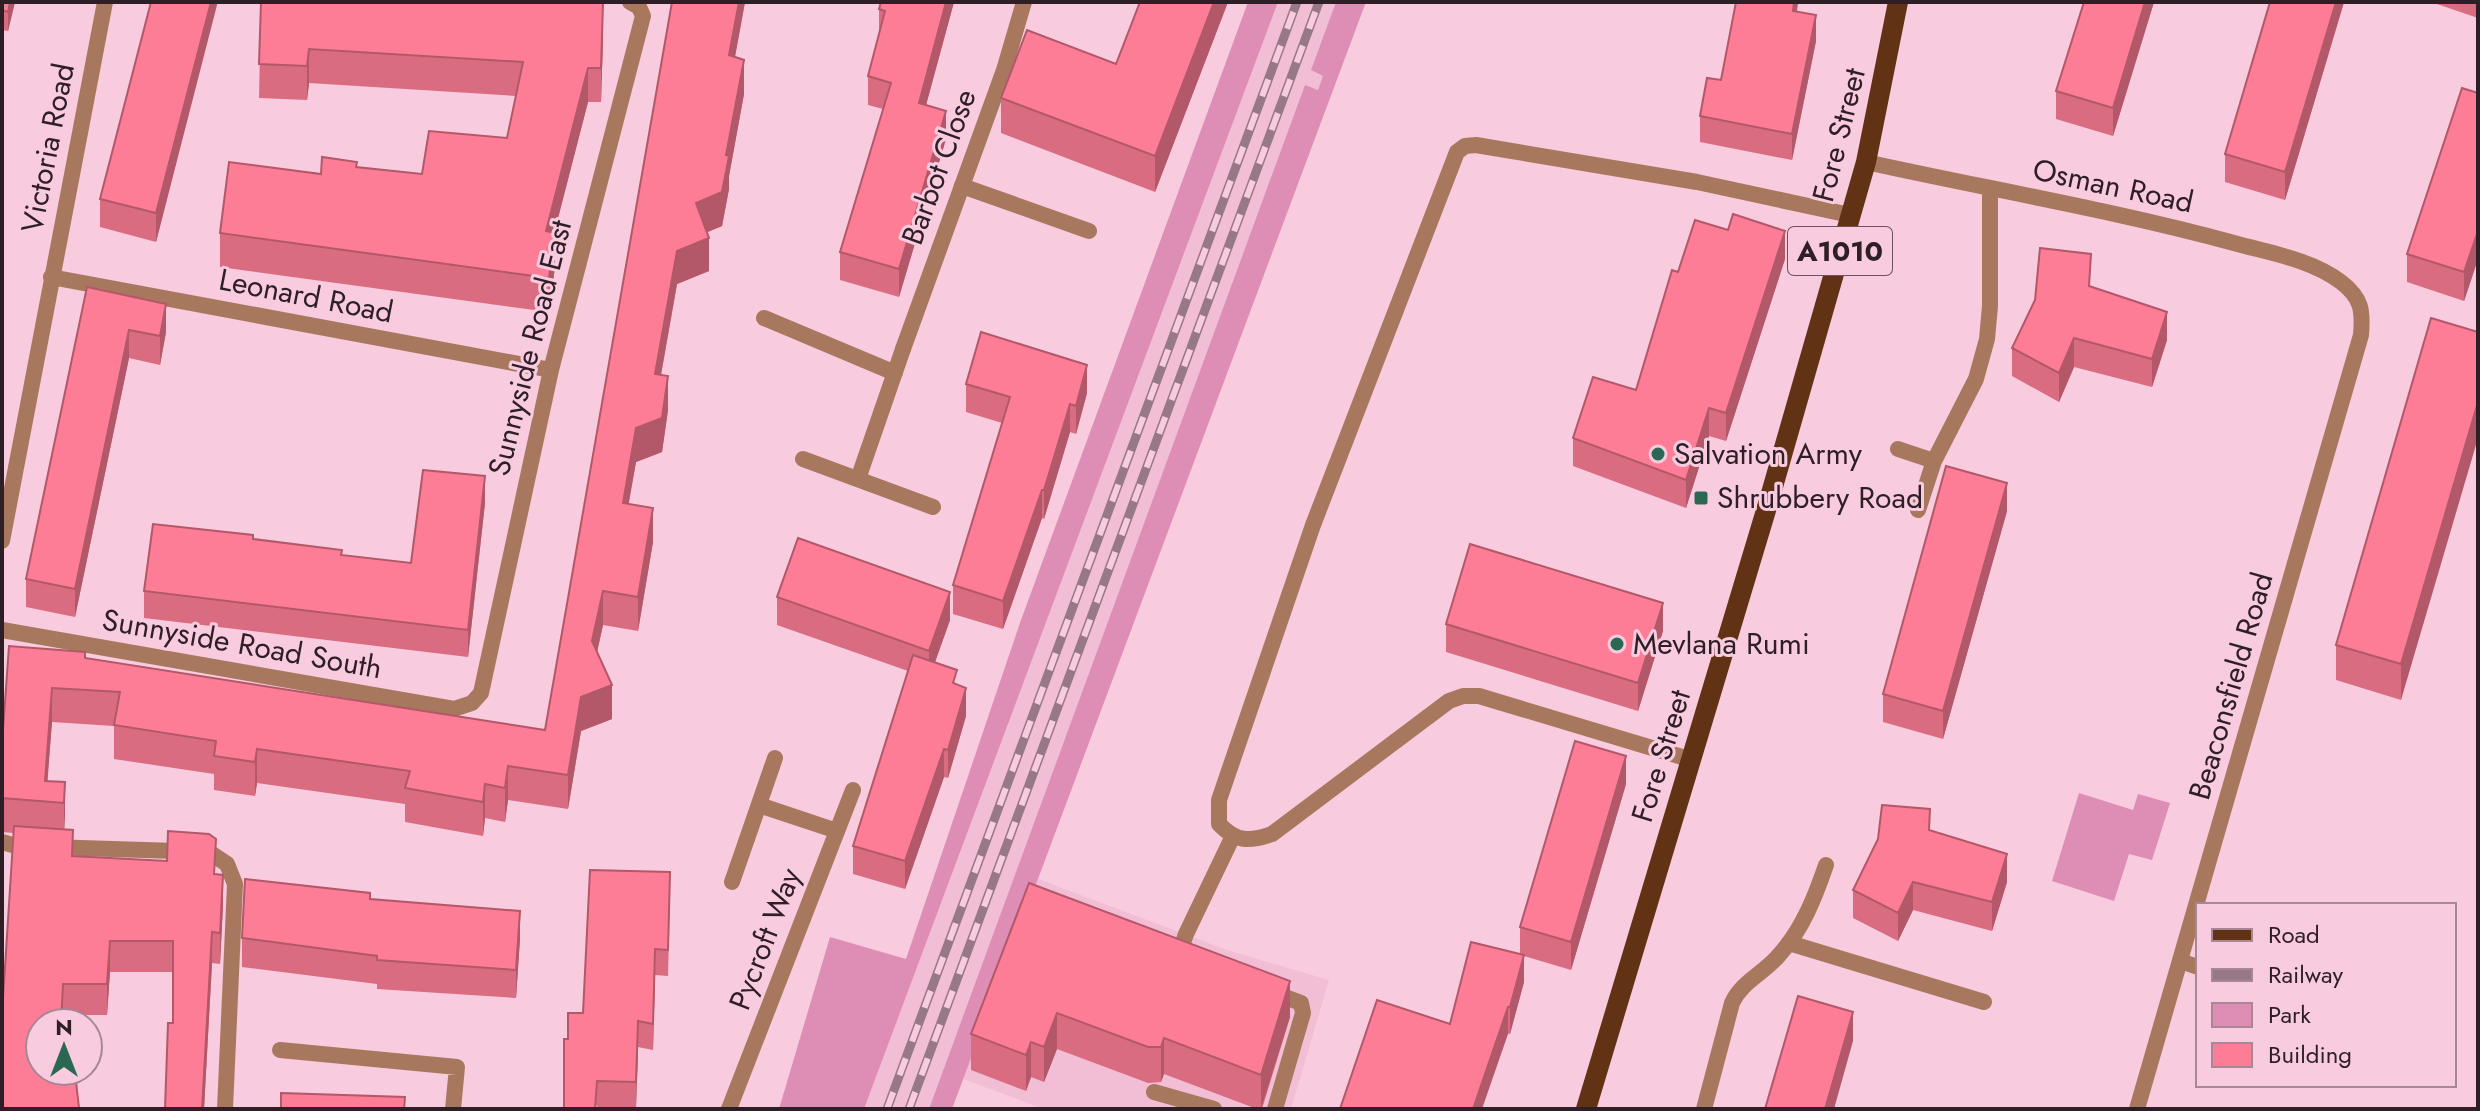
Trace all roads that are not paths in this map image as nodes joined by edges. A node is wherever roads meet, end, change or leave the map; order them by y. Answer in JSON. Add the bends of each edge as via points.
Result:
{"nodes":[{"id":1,"x":105,"y":2,"type":"edge"},
{"id":2,"x":1024,"y":2,"type":"edge"},
{"id":3,"x":1898,"y":2,"type":"edge"},
{"id":4,"x":634,"y":4,"type":"edge"},
{"id":5,"x":1866,"y":162,"type":"junction"},
{"id":6,"x":962,"y":186,"type":"junction"},
{"id":7,"x":1990,"y":189,"type":"junction"},
{"id":8,"x":1850,"y":215,"type":"junction"},
{"id":9,"x":1089,"y":231,"type":"dead end"},
{"id":10,"x":51,"y":277,"type":"junction"},
{"id":11,"x":2342,"y":283,"type":"joint"},
{"id":12,"x":764,"y":318,"type":"dead end"},
{"id":13,"x":551,"y":370,"type":"junction"},
{"id":14,"x":895,"y":373,"type":"junction"},
{"id":15,"x":1898,"y":449,"type":"dead end"},
{"id":16,"x":803,"y":459,"type":"dead end"},
{"id":17,"x":1934,"y":461,"type":"junction"},
{"id":18,"x":858,"y":479,"type":"junction"},
{"id":19,"x":933,"y":507,"type":"dead end"},
{"id":20,"x":1918,"y":510,"type":"dead end"},
{"id":21,"x":2,"y":541,"type":"edge"},
{"id":22,"x":2,"y":630,"type":"edge"},
{"id":23,"x":472,"y":703,"type":"joint"},
{"id":24,"x":775,"y":758,"type":"dead end"},
{"id":25,"x":1692,"y":760,"type":"junction"},
{"id":26,"x":853,"y":790,"type":"dead end"},
{"id":27,"x":759,"y":805,"type":"junction"},
{"id":28,"x":837,"y":831,"type":"junction"},
{"id":29,"x":1232,"y":838,"type":"junction"},
{"id":30,"x":2,"y":842,"type":"edge"},
{"id":31,"x":1826,"y":865,"type":"dead end"},
{"id":32,"x":732,"y":882,"type":"dead end"},
{"id":33,"x":2197,"y":903,"type":"edge"},
{"id":34,"x":2196,"y":906,"type":"edge"},
{"id":35,"x":1789,"y":943,"type":"junction"},
{"id":36,"x":1177,"y":957,"type":"edge"},
{"id":37,"x":2180,"y":961,"type":"junction"},
{"id":38,"x":2196,"y":966,"type":"edge"},
{"id":39,"x":1260,"y":988,"type":"edge"},
{"id":40,"x":1984,"y":1002,"type":"dead end"},
{"id":41,"x":280,"y":1050,"type":"dead end"},
{"id":42,"x":1154,"y":1092,"type":"dead end"},
{"id":43,"x":1188,"y":1106,"type":"edge"},
{"id":44,"x":225,"y":1109,"type":"edge"},
{"id":45,"x":453,"y":1109,"type":"edge"},
{"id":46,"x":729,"y":1109,"type":"edge"},
{"id":47,"x":1214,"y":1109,"type":"edge"},
{"id":48,"x":1275,"y":1109,"type":"edge"},
{"id":49,"x":1586,"y":1109,"type":"edge"},
{"id":50,"x":1704,"y":1109,"type":"edge"},
{"id":51,"x":2137,"y":1109,"type":"edge"}],
"edges":[{"from":1,"to":10,"type":"street","name":"Victoria Road"},
{"from":2,"to":6,"type":"street","name":"Barbot Close"},
{"from":3,"to":5,"type":"main road","name":"Fore Street","number":"A1010"},
{"from":4,"to":13,"type":"street","name":"Sunnyside Road East","via":[[643,16]]},
{"from":5,"to":7,"type":"street","name":"Osman Road"},
{"from":5,"to":8,"type":"main road","name":"Fore Street","number":"A1010"},
{"from":6,"to":9,"type":"street"},
{"from":6,"to":14,"type":"street","name":"Barbot Close"},
{"from":7,"to":11,"type":"street","name":"Osman Road","via":[[2176,227],[2300,261]]},
{"from":7,"to":17,"type":"street","via":[[1987,339],[1976,379]]},
{"from":8,"to":25,"type":"main road","name":"Fore Street","number":"A1010"},
{"from":8,"to":29,"type":"street","via":[[1697,182],[1476,145],[1457,152],[1313,525],[1219,800],[1219,824]]},
{"from":10,"to":13,"type":"street","name":"Leonard Road"},
{"from":10,"to":21,"type":"street","name":"Victoria Road"},
{"from":11,"to":33,"type":"street","name":"Beaconsfield Road","via":[[2363,312],[2361,335]]},
{"from":12,"to":14,"type":"street"},
{"from":13,"to":23,"type":"street","name":"Sunnyside Road East","via":[[481,693]]},
{"from":14,"to":18,"type":"street","name":"Barbot Close"},
{"from":15,"to":17,"type":"street"},
{"from":16,"to":18,"type":"street"},
{"from":17,"to":20,"type":"street"},
{"from":18,"to":19,"type":"street"},
{"from":22,"to":23,"type":"street","name":"Sunnyside Road South","via":[[454,709]]},
{"from":24,"to":27,"type":"street"},
{"from":25,"to":29,"type":"street","via":[[1479,696],[1463,696],[1449,701],[1272,834],[1252,841]]},
{"from":25,"to":49,"type":"main road","name":"Fore Street","number":"A1010"},
{"from":26,"to":28,"type":"street","name":"Pycroft Way"},
{"from":27,"to":28,"type":"street"},
{"from":27,"to":32,"type":"street"},
{"from":28,"to":46,"type":"street","name":"Pycroft Way"},
{"from":29,"to":36,"type":"street"},
{"from":30,"to":44,"type":"street","via":[[209,852],[227,864],[235,884]]},
{"from":31,"to":35,"type":"street","via":[[1814,901]]},
{"from":34,"to":37,"type":"street","name":"Beaconsfield Road"},
{"from":35,"to":40,"type":"street"},
{"from":35,"to":50,"type":"street","via":[[1738,989]]},
{"from":37,"to":38,"type":"street"},
{"from":37,"to":51,"type":"street","name":"Beaconsfield Road"},
{"from":39,"to":48,"type":"street","via":[[1301,1003],[1303,1013]]},
{"from":41,"to":45,"type":"street","via":[[457,1067]]},
{"from":42,"to":43,"type":"street"},
{"from":43,"to":47,"type":"street"}]}
